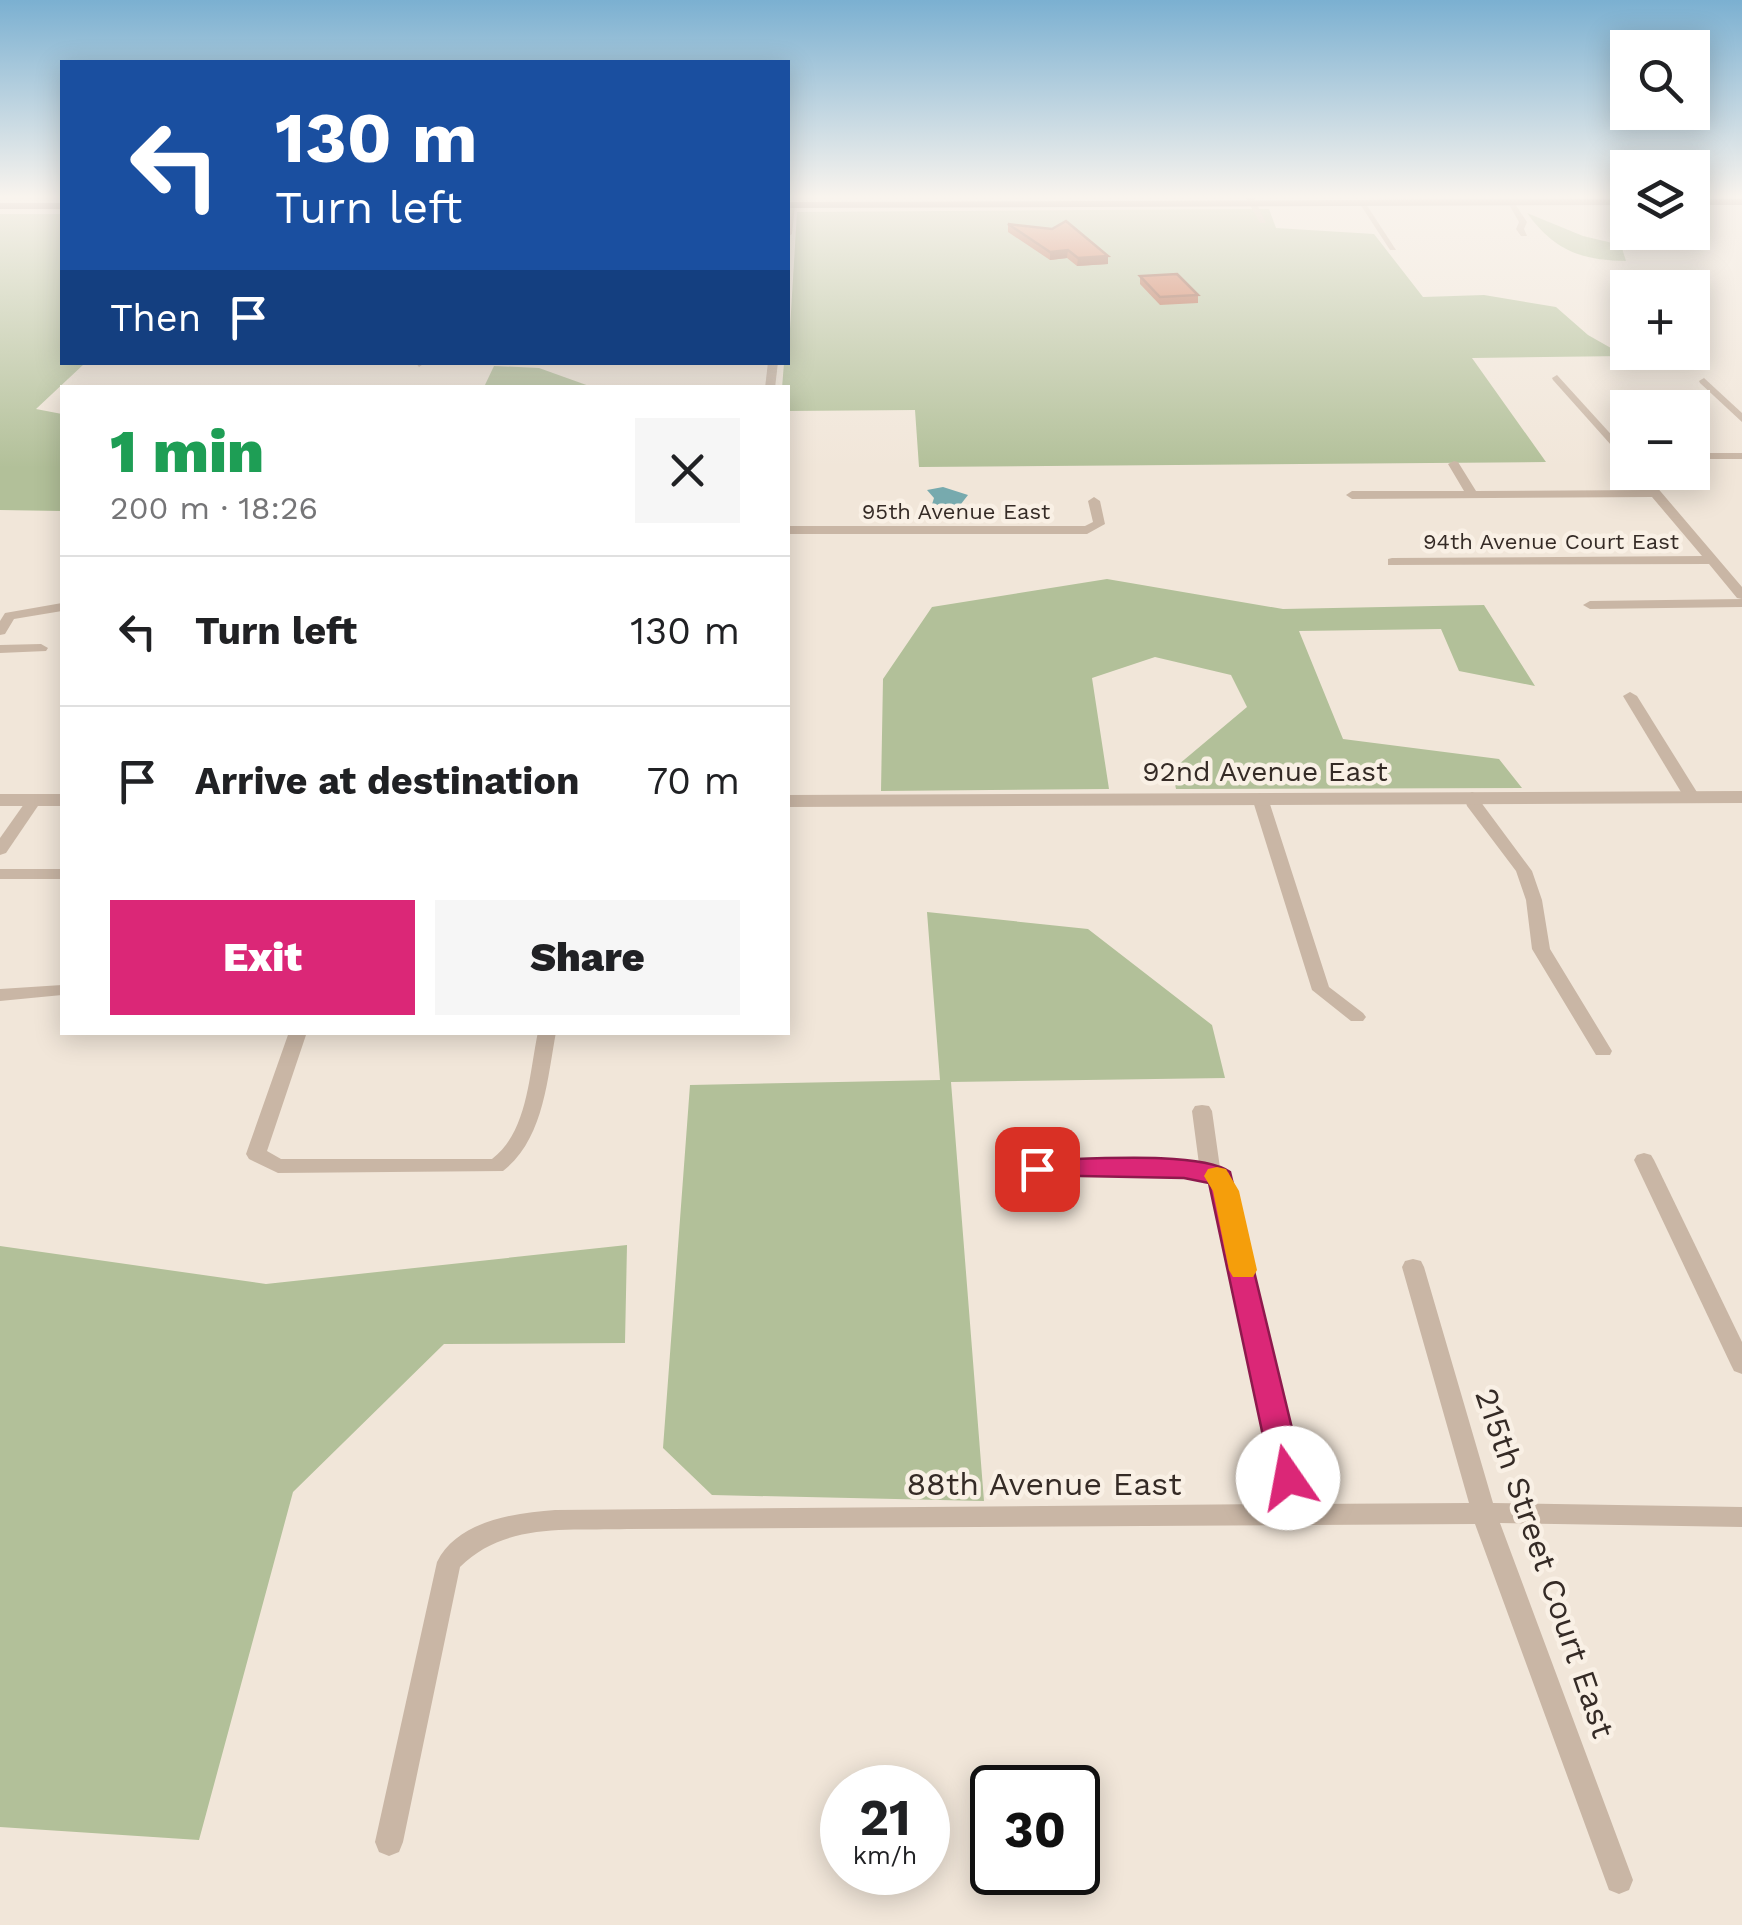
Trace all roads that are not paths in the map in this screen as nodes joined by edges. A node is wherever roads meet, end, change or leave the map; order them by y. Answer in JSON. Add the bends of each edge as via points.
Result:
{"nodes":[{"id":1,"x":1557,"y":378,"type":"dead end"},
{"id":2,"x":1704,"y":381,"type":"dead end"},
{"id":3,"x":1742,"y":419,"type":"edge"},
{"id":4,"x":1610,"y":439,"type":"edge"},
{"id":5,"x":1710,"y":456,"type":"edge"},
{"id":6,"x":1742,"y":456,"type":"edge"},
{"id":7,"x":1454,"y":464,"type":"dead end"},
{"id":8,"x":1652,"y":490,"type":"edge"},
{"id":9,"x":1654,"y":493,"type":"junction"},
{"id":10,"x":1472,"y":494,"type":"junction"},
{"id":11,"x":1352,"y":495,"type":"dead end"},
{"id":12,"x":1094,"y":500,"type":"dead end"},
{"id":13,"x":790,"y":530,"type":"edge"},
{"id":14,"x":1710,"y":560,"type":"junction"},
{"id":15,"x":1392,"y":562,"type":"dead end"},
{"id":16,"x":1742,"y":595,"type":"edge"},
{"id":17,"x":1742,"y":603,"type":"edge"},
{"id":18,"x":1590,"y":604,"type":"dead end"},
{"id":19,"x":60,"y":608,"type":"edge"},
{"id":20,"x":0,"y":631,"type":"edge"},
{"id":21,"x":41,"y":648,"type":"dead end"},
{"id":22,"x":0,"y":649,"type":"edge"},
{"id":23,"x":1630,"y":696,"type":"dead end"},
{"id":24,"x":1692,"y":797,"type":"junction"},
{"id":25,"x":1742,"y":797,"type":"edge"},
{"id":26,"x":1260,"y":798,"type":"junction"},
{"id":27,"x":1472,"y":798,"type":"junction"},
{"id":28,"x":0,"y":800,"type":"edge"},
{"id":29,"x":34,"y":800,"type":"junction"},
{"id":30,"x":60,"y":800,"type":"edge"},
{"id":31,"x":790,"y":801,"type":"edge"},
{"id":32,"x":0,"y":850,"type":"edge"},
{"id":33,"x":0,"y":874,"type":"edge"},
{"id":34,"x":60,"y":874,"type":"edge"},
{"id":35,"x":60,"y":990,"type":"edge"},
{"id":36,"x":0,"y":995,"type":"edge"},
{"id":37,"x":1357,"y":1017,"type":"dead end"},
{"id":38,"x":297,"y":1035,"type":"edge"},
{"id":39,"x":545,"y":1035,"type":"edge"},
{"id":40,"x":1602,"y":1051,"type":"dead end"},
{"id":41,"x":1202,"y":1112,"type":"dead end"},
{"id":42,"x":1644,"y":1160,"type":"dead end"},
{"id":43,"x":1037,"y":1169,"type":"dead end"},
{"id":44,"x":1210,"y":1171,"type":"junction"},
{"id":45,"x":1413,"y":1267,"type":"dead end"},
{"id":46,"x":1742,"y":1365,"type":"edge"},
{"id":47,"x":1484,"y":1514,"type":"junction"},
{"id":48,"x":1296,"y":1515,"type":"junction"},
{"id":49,"x":1742,"y":1518,"type":"edge"},
{"id":50,"x":389,"y":1842,"type":"dead end"},
{"id":51,"x":1620,"y":1880,"type":"dead end"}],
"edges":[{"from":1,"to":4,"type":"street"},
{"from":2,"to":3,"type":"street"},
{"from":5,"to":6,"type":"street"},
{"from":7,"to":10,"type":"street"},
{"from":8,"to":9,"type":"street"},
{"from":9,"to":10,"type":"street"},
{"from":9,"to":14,"type":"street"},
{"from":10,"to":11,"type":"street"},
{"from":12,"to":13,"type":"street","name":"95th Avenue East","via":[[1099,524],[1086,530]]},
{"from":14,"to":15,"type":"street","name":"94th Avenue Court East"},
{"from":14,"to":16,"type":"street"},
{"from":17,"to":18,"type":"street"},
{"from":19,"to":20,"type":"street","via":[[10,616]]},
{"from":21,"to":22,"type":"street"},
{"from":23,"to":24,"type":"street"},
{"from":24,"to":25,"type":"street","name":"92nd Avenue East"},
{"from":24,"to":27,"type":"street","name":"92nd Avenue East"},
{"from":26,"to":27,"type":"street","name":"92nd Avenue East"},
{"from":26,"to":31,"type":"street","name":"92nd Avenue East"},
{"from":26,"to":37,"type":"street","via":[[1322,990]]},
{"from":27,"to":40,"type":"street","via":[[1524,871],[1541,949]]},
{"from":28,"to":29,"type":"street"},
{"from":29,"to":30,"type":"street"},
{"from":29,"to":32,"type":"street"},
{"from":33,"to":34,"type":"street"},
{"from":35,"to":36,"type":"street"},
{"from":38,"to":39,"type":"street","via":[[256,1154],[278,1166],[496,1166],[515,1154],[524,1134]]},
{"from":41,"to":44,"type":"street"},
{"from":42,"to":46,"type":"street"},
{"from":43,"to":44,"type":"street"},
{"from":44,"to":48,"type":"street","via":[[1226,1191]]},
{"from":45,"to":47,"type":"street","name":"215th Street Court East"},
{"from":47,"to":48,"type":"street","name":"88th Avenue East"},
{"from":47,"to":49,"type":"street","name":"88th Avenue East"},
{"from":47,"to":51,"type":"street","name":"215th Street Court East"},
{"from":48,"to":50,"type":"street","name":"88th Avenue East","via":[[627,1520],[494,1527],[448,1562]]}]}
